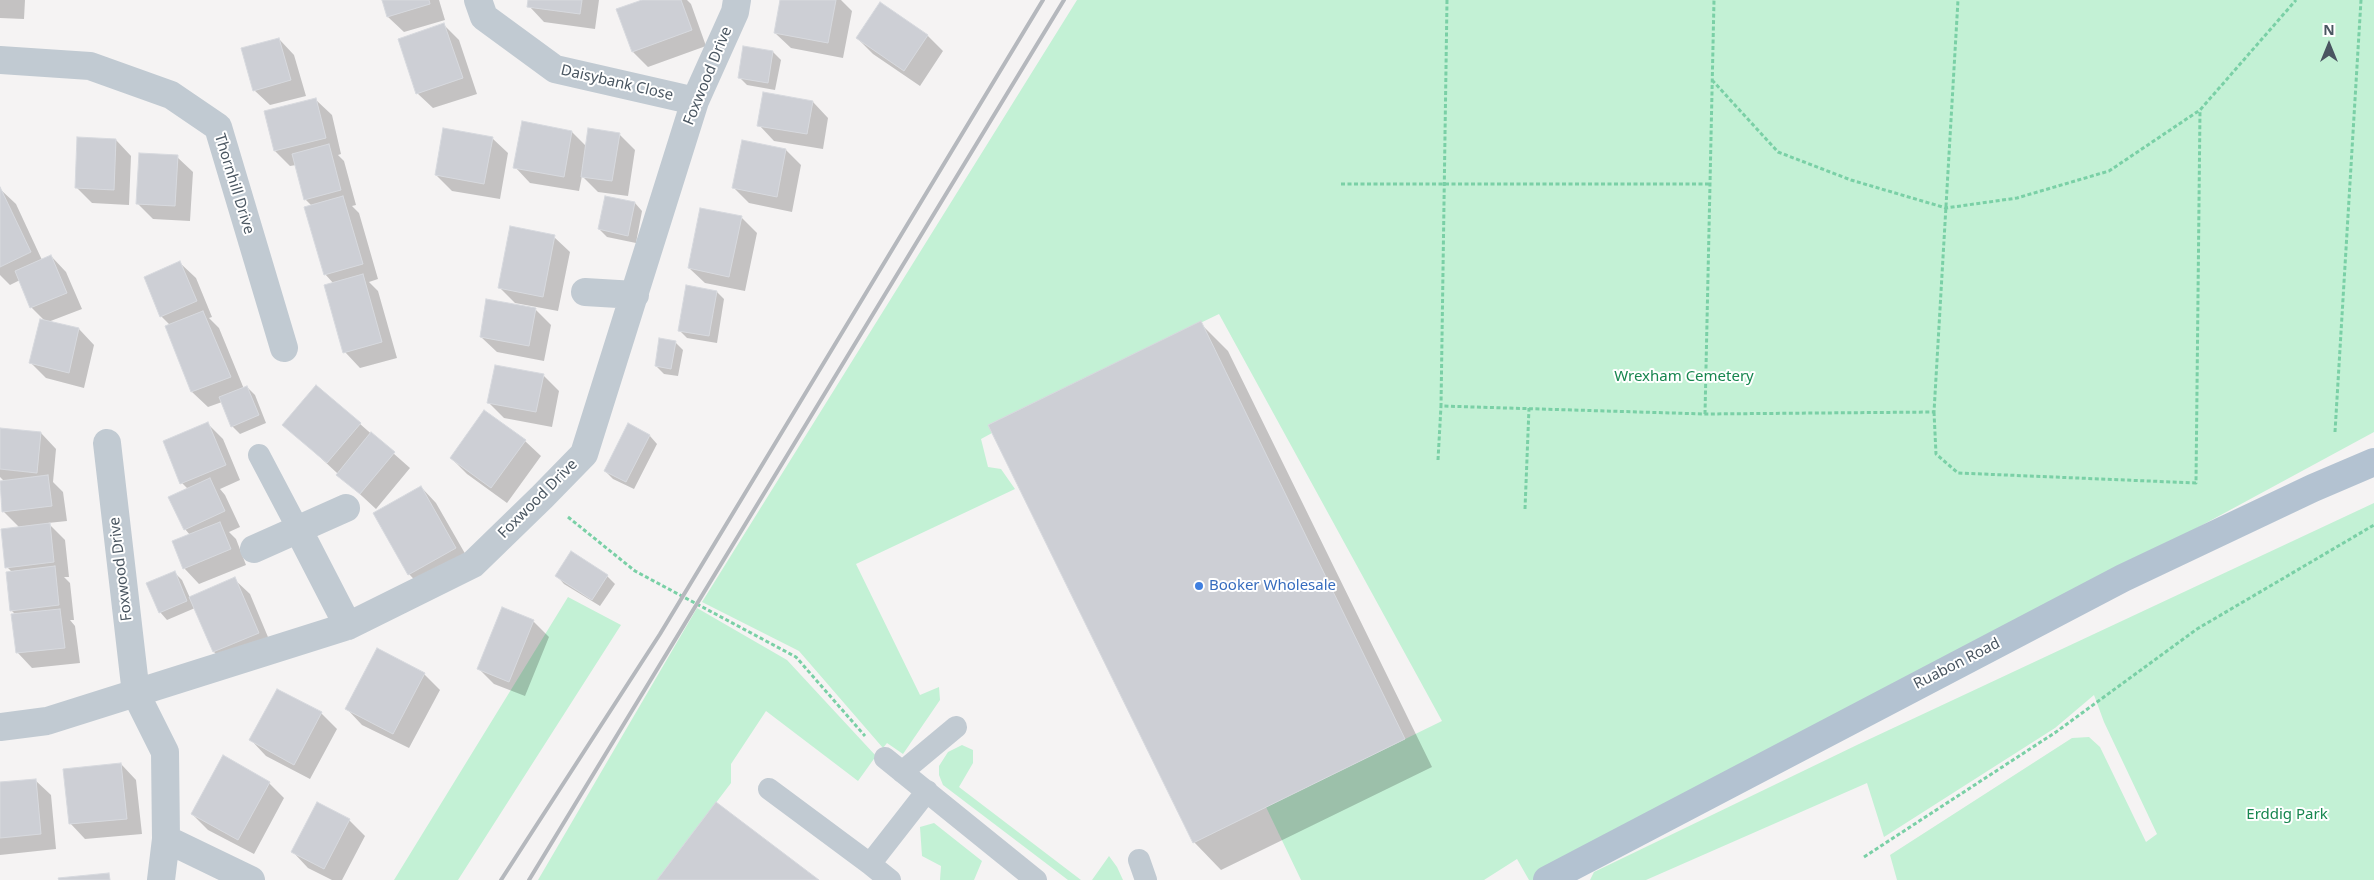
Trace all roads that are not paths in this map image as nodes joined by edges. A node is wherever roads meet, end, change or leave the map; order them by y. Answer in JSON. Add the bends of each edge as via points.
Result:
{"nodes":[{"id":1,"x":478,"y":0,"type":"edge"},
{"id":2,"x":737,"y":0,"type":"edge"},
{"id":3,"x":0,"y":60,"type":"edge"},
{"id":4,"x":694,"y":102,"type":"junction"},
{"id":5,"x":585,"y":292,"type":"dead end"},
{"id":6,"x":635,"y":295,"type":"junction"},
{"id":7,"x":284,"y":348,"type":"dead end"},
{"id":8,"x":107,"y":443,"type":"dead end"},
{"id":9,"x":259,"y":455,"type":"dead end"},
{"id":10,"x":2374,"y":462,"type":"edge"},
{"id":11,"x":346,"y":508,"type":"dead end"},
{"id":12,"x":298,"y":529,"type":"junction"},
{"id":13,"x":254,"y":549,"type":"dead end"},
{"id":14,"x":348,"y":626,"type":"junction"},
{"id":15,"x":136,"y":694,"type":"junction"},
{"id":16,"x":0,"y":727,"type":"edge"},
{"id":17,"x":956,"y":727,"type":"dead end"},
{"id":18,"x":769,"y":789,"type":"dead end"},
{"id":19,"x":927,"y":791,"type":"junction"},
{"id":20,"x":166,"y":839,"type":"junction"},
{"id":21,"x":870,"y":864,"type":"junction"},
{"id":22,"x":161,"y":880,"type":"edge"},
{"id":23,"x":251,"y":880,"type":"edge"},
{"id":24,"x":890,"y":880,"type":"edge"},
{"id":25,"x":1036,"y":880,"type":"edge"},
{"id":26,"x":1547,"y":880,"type":"edge"}],
"edges":[{"from":1,"to":4,"type":"street","name":"Daisybank Close","via":[[484,17],[555,69]]},
{"from":2,"to":4,"type":"street","name":"Foxwood Drive","via":[[735,12]]},
{"from":3,"to":7,"type":"street","name":"Thornhill Drive","via":[[90,66],[171,95],[218,127]]},
{"from":4,"to":6,"type":"street","name":"Foxwood Drive"},
{"from":5,"to":6,"type":"street"},
{"from":6,"to":14,"type":"street","name":"Foxwood Drive","via":[[584,454],[473,564]]},
{"from":8,"to":15,"type":"street","name":"Foxwood Drive"},
{"from":9,"to":12,"type":"lane"},
{"from":10,"to":26,"type":"main road","name":"Ruabon Road","via":[[2123,578]]},
{"from":11,"to":12,"type":"street"},
{"from":12,"to":13,"type":"street"},
{"from":12,"to":14,"type":"street"},
{"from":14,"to":15,"type":"street","name":"Foxwood Drive"},
{"from":15,"to":16,"type":"street","name":"Foxwood Drive","via":[[47,721]]},
{"from":15,"to":20,"type":"street","name":"Foxwood Drive","via":[[165,752]]},
{"from":17,"to":19,"type":"lane","via":[[893,765]]},
{"from":18,"to":21,"type":"lane"},
{"from":19,"to":21,"type":"lane"},
{"from":19,"to":25,"type":"lane"},
{"from":20,"to":22,"type":"street","name":"Foxwood Drive"},
{"from":20,"to":23,"type":"street"},
{"from":21,"to":24,"type":"lane"}]}
